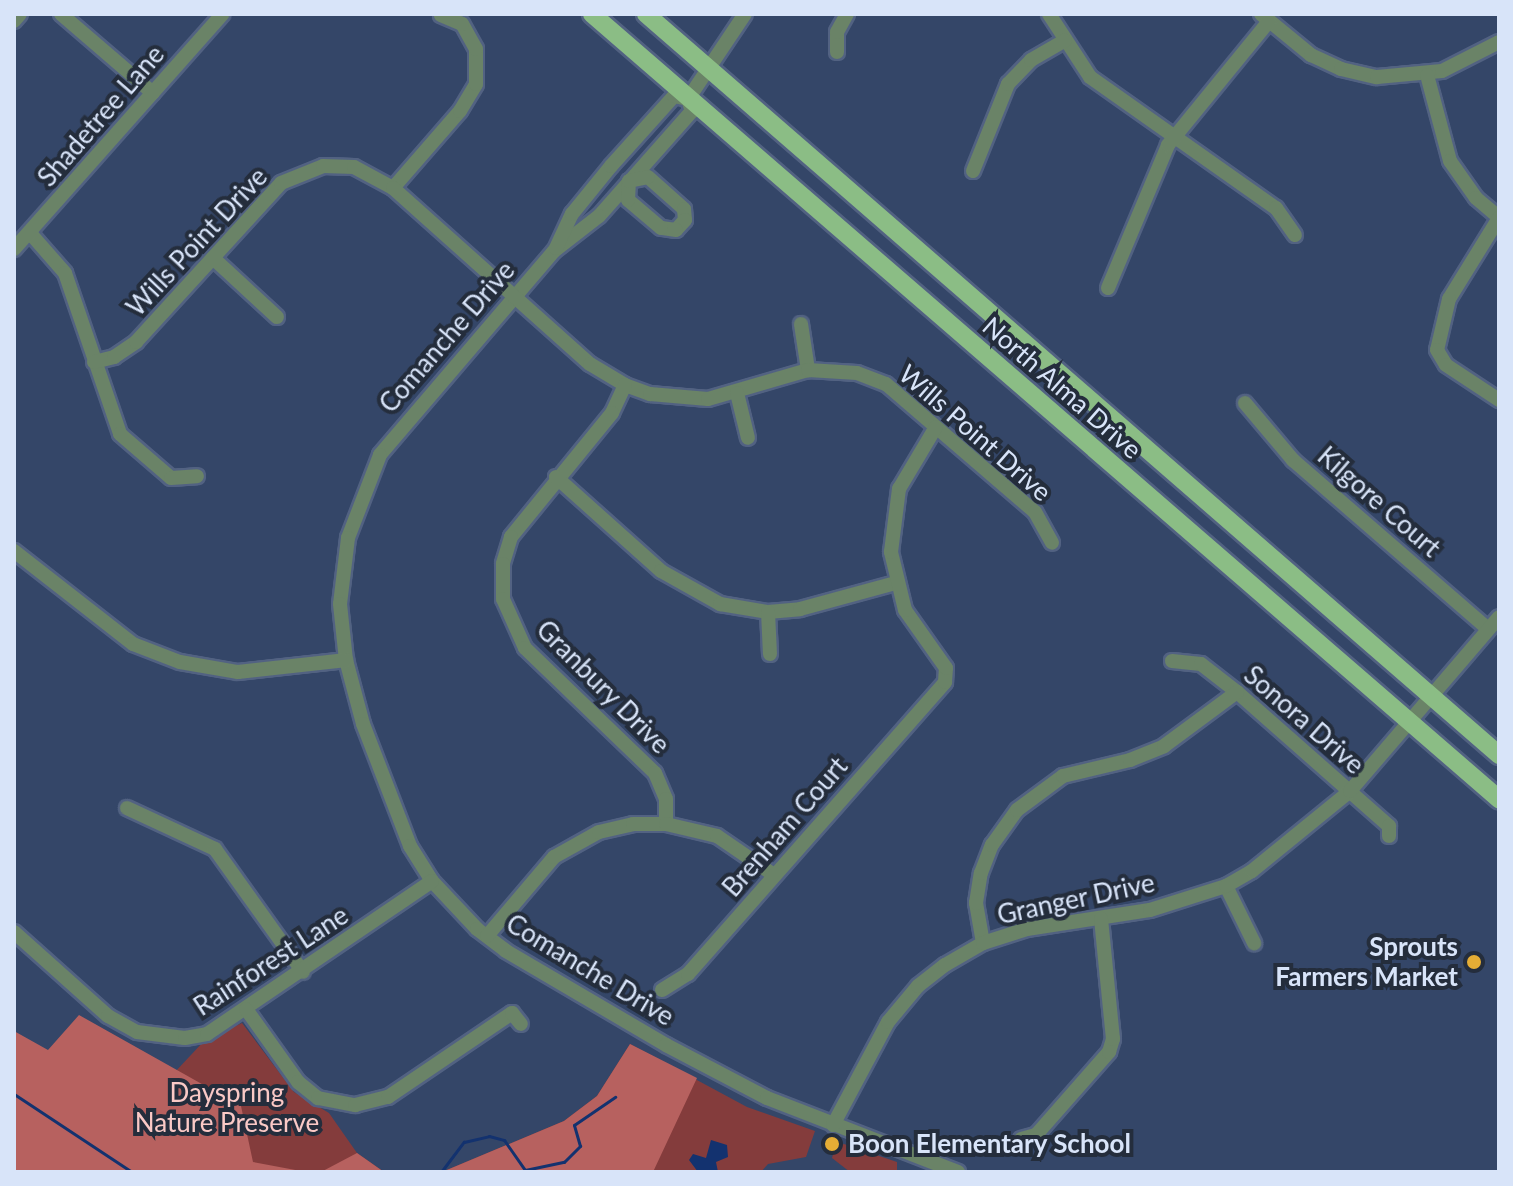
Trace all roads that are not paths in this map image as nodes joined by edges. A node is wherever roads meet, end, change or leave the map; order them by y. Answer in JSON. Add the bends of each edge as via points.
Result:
{"nodes":[{"id":1,"x":20,"y":14,"type":"edge"},
{"id":2,"x":61,"y":14,"type":"edge"},
{"id":3,"x":223,"y":14,"type":"edge"},
{"id":4,"x":592,"y":14,"type":"edge"},
{"id":5,"x":646,"y":14,"type":"edge"},
{"id":6,"x":745,"y":14,"type":"edge"},
{"id":7,"x":847,"y":14,"type":"edge"},
{"id":8,"x":1049,"y":14,"type":"edge"},
{"id":9,"x":441,"y":15,"type":"edge"},
{"id":10,"x":1265,"y":17,"type":"edge"},
{"id":11,"x":14,"y":21,"type":"edge"},
{"id":12,"x":1065,"y":40,"type":"junction"},
{"id":13,"x":1499,"y":42,"type":"edge"},
{"id":14,"x":837,"y":52,"type":"dead end"},
{"id":15,"x":711,"y":71,"type":"junction"},
{"id":16,"x":1427,"y":75,"type":"junction"},
{"id":17,"x":153,"y":93,"type":"junction"},
{"id":18,"x":688,"y":99,"type":"junction"},
{"id":19,"x":1173,"y":137,"type":"junction"},
{"id":20,"x":611,"y":166,"type":"junction"},
{"id":21,"x":973,"y":171,"type":"dead end"},
{"id":22,"x":629,"y":181,"type":"junction"},
{"id":23,"x":393,"y":188,"type":"junction"},
{"id":24,"x":1499,"y":217,"type":"edge"},
{"id":25,"x":30,"y":233,"type":"junction"},
{"id":26,"x":1295,"y":235,"type":"dead end"},
{"id":27,"x":14,"y":249,"type":"edge"},
{"id":28,"x":554,"y":251,"type":"junction"},
{"id":29,"x":213,"y":258,"type":"junction"},
{"id":30,"x":1108,"y":288,"type":"dead end"},
{"id":31,"x":514,"y":297,"type":"junction"},
{"id":32,"x":277,"y":317,"type":"dead end"},
{"id":33,"x":801,"y":324,"type":"dead end"},
{"id":34,"x":94,"y":362,"type":"junction"},
{"id":35,"x":808,"y":370,"type":"junction"},
{"id":36,"x":625,"y":385,"type":"junction"},
{"id":37,"x":737,"y":393,"type":"junction"},
{"id":38,"x":1499,"y":400,"type":"edge"},
{"id":39,"x":1245,"y":403,"type":"dead end"},
{"id":40,"x":936,"y":427,"type":"junction"},
{"id":41,"x":748,"y":438,"type":"dead end"},
{"id":42,"x":197,"y":476,"type":"dead end"},
{"id":43,"x":556,"y":477,"type":"junction"},
{"id":44,"x":1052,"y":543,"type":"dead end"},
{"id":45,"x":14,"y":551,"type":"edge"},
{"id":46,"x":896,"y":583,"type":"junction"},
{"id":47,"x":768,"y":612,"type":"junction"},
{"id":48,"x":1499,"y":617,"type":"edge"},
{"id":49,"x":1488,"y":629,"type":"junction"},
{"id":50,"x":770,"y":654,"type":"dead end"},
{"id":51,"x":346,"y":660,"type":"junction"},
{"id":52,"x":1172,"y":661,"type":"dead end"},
{"id":53,"x":1237,"y":692,"type":"junction"},
{"id":54,"x":1431,"y":696,"type":"junction"},
{"id":55,"x":1410,"y":722,"type":"junction"},
{"id":56,"x":1499,"y":755,"type":"edge"},
{"id":57,"x":1350,"y":791,"type":"junction"},
{"id":58,"x":1499,"y":799,"type":"edge"},
{"id":59,"x":127,"y":808,"type":"dead end"},
{"id":60,"x":666,"y":824,"type":"junction"},
{"id":61,"x":1389,"y":836,"type":"dead end"},
{"id":62,"x":774,"y":875,"type":"junction"},
{"id":63,"x":432,"y":881,"type":"junction"},
{"id":64,"x":1226,"y":886,"type":"junction"},
{"id":65,"x":1101,"y":919,"type":"junction"},
{"id":66,"x":14,"y":932,"type":"edge"},
{"id":67,"x":487,"y":936,"type":"junction"},
{"id":68,"x":983,"y":943,"type":"junction"},
{"id":69,"x":1254,"y":943,"type":"dead end"},
{"id":70,"x":303,"y":972,"type":"junction"},
{"id":71,"x":662,"y":990,"type":"dead end"},
{"id":72,"x":246,"y":1009,"type":"junction"},
{"id":73,"x":521,"y":1024,"type":"dead end"},
{"id":74,"x":833,"y":1125,"type":"junction"},
{"id":75,"x":1021,"y":1139,"type":"dead end"},
{"id":76,"x":958,"y":1172,"type":"edge"}],
"edges":[{"from":1,"to":11,"type":"street"},
{"from":2,"to":17,"type":"street"},
{"from":3,"to":17,"type":"street","name":"Shadetree Lane"},
{"from":4,"to":18,"type":"main road","name":"North Alma Drive"},
{"from":5,"to":15,"type":"main road","name":"North Alma Drive"},
{"from":6,"to":15,"type":"street","name":"Comanche Drive"},
{"from":7,"to":14,"type":"street","via":[[837,32]]},
{"from":8,"to":12,"type":"street"},
{"from":9,"to":23,"type":"street","via":[[462,24],[476,49],[476,84],[460,111]]},
{"from":10,"to":16,"type":"street","via":[[1311,55],[1341,69],[1391,78]]},
{"from":10,"to":19,"type":"street"},
{"from":12,"to":19,"type":"street","via":[[1099,85]]},
{"from":12,"to":21,"type":"street","via":[[1031,60],[1008,84]]},
{"from":13,"to":16,"type":"street","via":[[1459,65]]},
{"from":15,"to":18,"type":"street","name":"Comanche Drive"},
{"from":15,"to":54,"type":"main road","name":"North Alma Drive"},
{"from":16,"to":24,"type":"street","via":[[1450,161],[1476,198]]},
{"from":17,"to":25,"type":"street","name":"Shadetree Lane"},
{"from":18,"to":20,"type":"street","name":"Comanche Drive","via":[[674,96]]},
{"from":18,"to":22,"type":"street","name":"Comanche Drive","via":[[692,111]]},
{"from":18,"to":55,"type":"main road","name":"North Alma Drive"},
{"from":19,"to":26,"type":"street","via":[[1276,208]]},
{"from":19,"to":30,"type":"street"},
{"from":20,"to":22,"type":"street"},
{"from":20,"to":28,"type":"street","name":"Comanche Drive","via":[[572,214]]},
{"from":22,"to":28,"type":"street","name":"Comanche Drive","via":[[599,216]]},
{"from":23,"to":29,"type":"street","name":"Wills Point Drive","via":[[354,167],[306,170],[269,193]]},
{"from":23,"to":31,"type":"street","name":"Wills Point Drive"},
{"from":24,"to":38,"type":"street","via":[[1449,299],[1437,350],[1446,365]]},
{"from":25,"to":27,"type":"street","name":"Shadetree Lane"},
{"from":25,"to":34,"type":"street","via":[[65,273]]},
{"from":28,"to":31,"type":"street","name":"Comanche Drive"},
{"from":29,"to":32,"type":"street"},
{"from":29,"to":34,"type":"street","name":"Wills Point Drive","via":[[136,342],[114,357]]},
{"from":31,"to":36,"type":"street","name":"Wills Point Drive","via":[[590,364]]},
{"from":31,"to":51,"type":"street","name":"Comanche Drive","via":[[396,431],[366,483],[342,571]]},
{"from":33,"to":35,"type":"street"},
{"from":34,"to":42,"type":"street","via":[[128,443],[171,478]]},
{"from":35,"to":37,"type":"street","name":"Wills Point Drive"},
{"from":35,"to":40,"type":"street","name":"Wills Point Drive","via":[[857,373],[886,384]]},
{"from":36,"to":37,"type":"street","name":"Wills Point Drive","via":[[684,399]]},
{"from":36,"to":43,"type":"street","name":"Granbury Drive","via":[[612,413]]},
{"from":37,"to":41,"type":"street"},
{"from":39,"to":49,"type":"street","name":"Kilgore Court","via":[[1293,460]]},
{"from":40,"to":44,"type":"street","name":"Wills Point Drive","via":[[1035,512]]},
{"from":40,"to":46,"type":"street","via":[[899,489],[891,552]]},
{"from":43,"to":47,"type":"street","via":[[693,593],[720,604]]},
{"from":43,"to":60,"type":"street","name":"Granbury Drive","via":[[526,513],[507,550],[503,599],[511,626],[525,648],[639,752],[666,799]]},
{"from":45,"to":51,"type":"street","via":[[133,644],[180,662],[238,672]]},
{"from":46,"to":47,"type":"street","via":[[800,609]]},
{"from":46,"to":62,"type":"street","name":"Brenham Court","via":[[913,623],[948,675]]},
{"from":47,"to":50,"type":"street"},
{"from":48,"to":49,"type":"street","name":"Granger Drive"},
{"from":49,"to":54,"type":"street","name":"Granger Drive"},
{"from":51,"to":63,"type":"street","name":"Comanche Drive","via":[[399,824]]},
{"from":52,"to":53,"type":"street","name":"Sonora Drive","via":[[1201,664]]},
{"from":53,"to":57,"type":"street","name":"Sonora Drive"},
{"from":53,"to":68,"type":"street","via":[[1164,746],[1063,776],[1017,810],[992,845],[981,873],[976,903]]},
{"from":54,"to":55,"type":"street","name":"Granger Drive"},
{"from":54,"to":56,"type":"main road","name":"North Alma Drive"},
{"from":55,"to":57,"type":"street","name":"Granger Drive"},
{"from":55,"to":58,"type":"main road","name":"North Alma Drive"},
{"from":57,"to":61,"type":"street","name":"Sonora Drive","via":[[1389,826]]},
{"from":57,"to":64,"type":"street","name":"Granger Drive","via":[[1278,854]]},
{"from":59,"to":70,"type":"street","via":[[215,849]]},
{"from":60,"to":62,"type":"street","via":[[717,836]]},
{"from":60,"to":67,"type":"street","via":[[610,830],[569,847],[541,868]]},
{"from":62,"to":71,"type":"street","name":"Brenham Court","via":[[688,974]]},
{"from":63,"to":67,"type":"street","name":"Comanche Drive"},
{"from":63,"to":70,"type":"street","name":"Rainforest Lane"},
{"from":64,"to":65,"type":"street","name":"Granger Drive"},
{"from":64,"to":69,"type":"street"},
{"from":65,"to":68,"type":"street","name":"Granger Drive","via":[[1059,922]]},
{"from":65,"to":75,"type":"street","via":[[1113,1039],[1109,1052],[1036,1135]]},
{"from":66,"to":72,"type":"street","name":"Rainforest Lane","via":[[108,1016],[137,1032],[185,1038],[207,1034]]},
{"from":67,"to":74,"type":"street","name":"Comanche Drive","via":[[666,1045],[767,1098]]},
{"from":68,"to":74,"type":"street","name":"Granger Drive","via":[[918,986],[888,1022]]},
{"from":70,"to":72,"type":"street","name":"Rainforest Lane"},
{"from":72,"to":73,"type":"street","via":[[298,1082],[318,1098],[355,1105],[388,1097],[512,1013]]},
{"from":74,"to":76,"type":"street","name":"Comanche Drive"}]}
